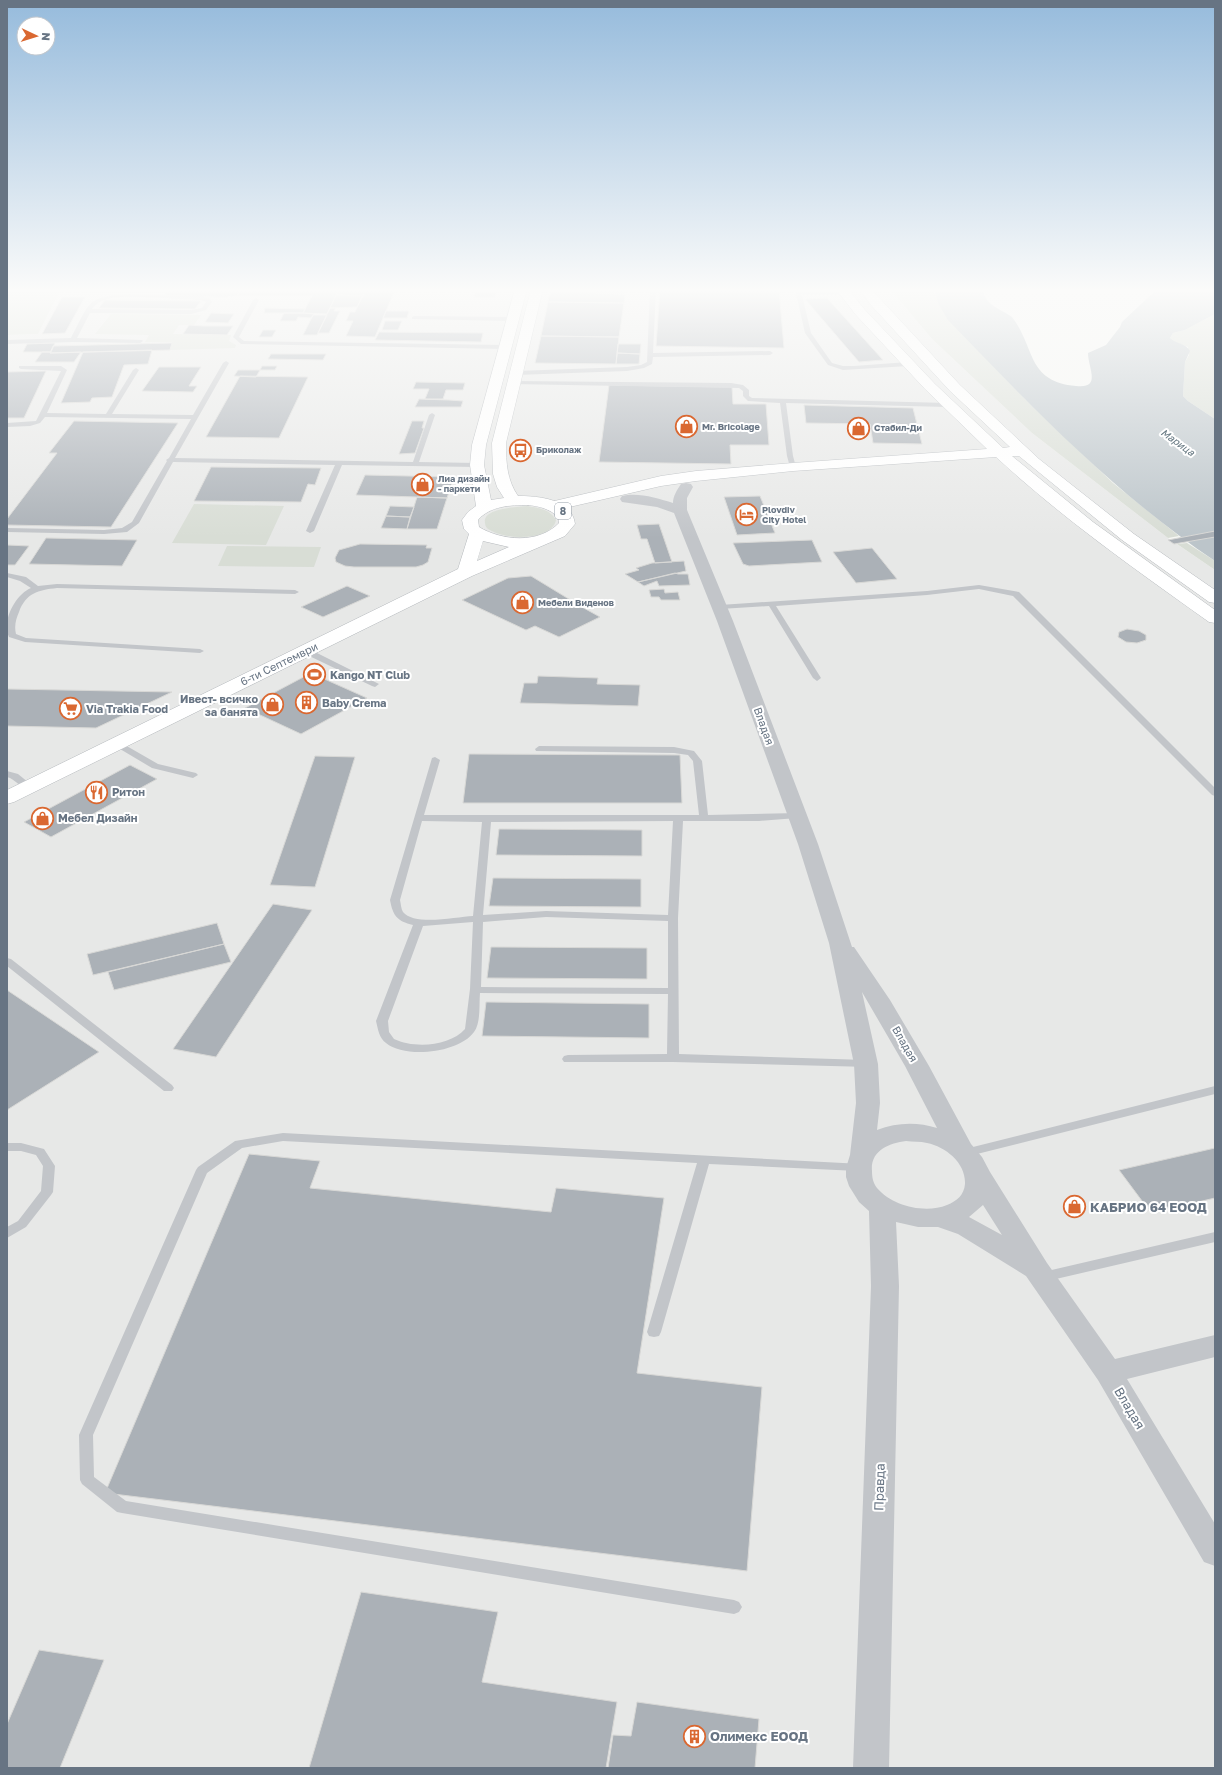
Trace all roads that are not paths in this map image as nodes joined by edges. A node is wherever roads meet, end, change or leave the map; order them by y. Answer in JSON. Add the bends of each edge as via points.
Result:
{"nodes":[{"id":1,"x":63,"y":372,"type":"edge"},
{"id":2,"x":135,"y":372,"type":"edge"},
{"id":3,"x":221,"y":372,"type":"edge"},
{"id":4,"x":498,"y":372,"type":"edge"},
{"id":5,"x":516,"y":372,"type":"edge"},
{"id":6,"x":592,"y":372,"type":"edge"},
{"id":7,"x":916,"y":372,"type":"edge"},
{"id":8,"x":940,"y":372,"type":"edge"},
{"id":9,"x":515,"y":378,"type":"junction"},
{"id":10,"x":783,"y":401,"type":"junction"},
{"id":11,"x":948,"y":405,"type":"junction"},
{"id":12,"x":43,"y":415,"type":"junction"},
{"id":13,"x":432,"y":415,"type":"dead end"},
{"id":14,"x":108,"y":416,"type":"junction"},
{"id":15,"x":194,"y":418,"type":"junction"},
{"id":16,"x":7,"y":425,"type":"edge"},
{"id":17,"x":1022,"y":451,"type":"junction"},
{"id":18,"x":998,"y":453,"type":"junction"},
{"id":19,"x":169,"y":460,"type":"junction"},
{"id":20,"x":1034,"y":462,"type":"junction"},
{"id":21,"x":339,"y":463,"type":"junction"},
{"id":22,"x":415,"y":464,"type":"junction"},
{"id":23,"x":1011,"y":464,"type":"junction"},
{"id":24,"x":477,"y":465,"type":"junction"},
{"id":25,"x":793,"y":467,"type":"junction"},
{"id":26,"x":686,"y":487,"type":"junction"},
{"id":27,"x":627,"y":499,"type":"junction"},
{"id":28,"x":514,"y":501,"type":"junction"},
{"id":29,"x":552,"y":506,"type":"junction"},
{"id":30,"x":484,"y":507,"type":"junction"},
{"id":31,"x":680,"y":510,"type":"junction"},
{"id":32,"x":568,"y":520,"type":"junction"},
{"id":33,"x":7,"y":530,"type":"edge"},
{"id":34,"x":310,"y":532,"type":"dead end"},
{"id":35,"x":477,"y":533,"type":"junction"},
{"id":36,"x":536,"y":541,"type":"junction"},
{"id":37,"x":466,"y":572,"type":"junction"},
{"id":38,"x":7,"y":575,"type":"edge"},
{"id":39,"x":36,"y":588,"type":"junction"},
{"id":40,"x":295,"y":592,"type":"dead end"},
{"id":41,"x":1215,"y":598,"type":"edge"},
{"id":42,"x":771,"y":604,"type":"junction"},
{"id":43,"x":720,"y":607,"type":"junction"},
{"id":44,"x":1215,"y":618,"type":"edge"},
{"id":45,"x":200,"y":651,"type":"dead end"},
{"id":46,"x":306,"y":651,"type":"junction"},
{"id":47,"x":817,"y":678,"type":"dead end"},
{"id":48,"x":375,"y":684,"type":"dead end"},
{"id":49,"x":118,"y":744,"type":"junction"},
{"id":50,"x":539,"y":749,"type":"dead end"},
{"id":51,"x":435,"y":760,"type":"dead end"},
{"id":52,"x":7,"y":774,"type":"edge"},
{"id":53,"x":193,"y":776,"type":"dead end"},
{"id":54,"x":29,"y":787,"type":"junction"},
{"id":55,"x":1215,"y":793,"type":"edge"},
{"id":56,"x":7,"y":798,"type":"edge"},
{"id":57,"x":797,"y":815,"type":"junction"},
{"id":58,"x":419,"y":818,"type":"junction"},
{"id":59,"x":678,"y":818,"type":"junction"},
{"id":60,"x":704,"y":818,"type":"junction"},
{"id":61,"x":487,"y":819,"type":"junction"},
{"id":62,"x":673,"y":918,"type":"junction"},
{"id":63,"x":478,"y":919,"type":"junction"},
{"id":64,"x":419,"y":923,"type":"junction"},
{"id":65,"x":840,"y":943,"type":"junction"},
{"id":66,"x":7,"y":961,"type":"edge"},
{"id":67,"x":476,"y":990,"type":"junction"},
{"id":68,"x":672,"y":991,"type":"junction"},
{"id":69,"x":673,"y":1058,"type":"junction"},
{"id":70,"x":568,"y":1059,"type":"dead end"},
{"id":71,"x":866,"y":1064,"type":"junction"},
{"id":72,"x":168,"y":1088,"type":"dead end"},
{"id":73,"x":1215,"y":1090,"type":"edge"},
{"id":74,"x":7,"y":1147,"type":"edge"},
{"id":75,"x":963,"y":1151,"type":"junction"},
{"id":76,"x":704,"y":1160,"type":"junction"},
{"id":77,"x":860,"y":1161,"type":"junction"},
{"id":78,"x":978,"y":1176,"type":"junction"},
{"id":79,"x":882,"y":1207,"type":"junction"},
{"id":80,"x":940,"y":1218,"type":"junction"},
{"id":81,"x":7,"y":1233,"type":"edge"},
{"id":82,"x":1215,"y":1237,"type":"edge"},
{"id":83,"x":1040,"y":1273,"type":"junction"},
{"id":84,"x":654,"y":1332,"type":"dead end"},
{"id":85,"x":1215,"y":1346,"type":"edge"},
{"id":86,"x":1108,"y":1372,"type":"junction"},
{"id":87,"x":1215,"y":1552,"type":"edge"},
{"id":88,"x":734,"y":1607,"type":"dead end"},
{"id":89,"x":870,"y":1768,"type":"edge"}],
"edges":[{"from":1,"to":12,"type":"lane"},
{"from":2,"to":14,"type":"lane"},
{"from":3,"to":15,"type":"lane"},
{"from":4,"to":24,"type":"street","via":[[479,445]]},
{"from":5,"to":9,"type":"street"},
{"from":6,"to":9,"type":"lane"},
{"from":7,"to":11,"type":"street"},
{"from":8,"to":17,"type":"street"},
{"from":9,"to":10,"type":"lane","via":[[732,385],[741,386],[746,390],[746,396],[750,400]]},
{"from":9,"to":28,"type":"street","via":[[499,443],[498,465],[500,480]]},
{"from":10,"to":11,"type":"lane"},
{"from":10,"to":25,"type":"lane"},
{"from":11,"to":18,"type":"street"},
{"from":12,"to":14,"type":"lane"},
{"from":12,"to":16,"type":"lane","via":[[38,422]]},
{"from":13,"to":22,"type":"lane"},
{"from":14,"to":15,"type":"lane"},
{"from":15,"to":19,"type":"lane"},
{"from":17,"to":18,"type":"street"},
{"from":17,"to":20,"type":"street"},
{"from":18,"to":23,"type":"street"},
{"from":18,"to":25,"type":"street"},
{"from":19,"to":21,"type":"lane"},
{"from":19,"to":33,"type":"lane","via":[[134,522],[124,530]]},
{"from":20,"to":23,"type":"street"},
{"from":20,"to":41,"type":"street","via":[[1128,537]]},
{"from":21,"to":22,"type":"lane"},
{"from":21,"to":34,"type":"lane"},
{"from":22,"to":24,"type":"lane"},
{"from":23,"to":26,"type":"street","via":[[743,480]]},
{"from":23,"to":44,"type":"street","via":[[1107,541]]},
{"from":24,"to":30,"type":"street"},
{"from":25,"to":29,"type":"street","via":[[661,481]]},
{"from":26,"to":27,"type":"street"},
{"from":26,"to":31,"type":"street","via":[[680,498]]},
{"from":27,"to":31,"type":"street","via":[[659,503]]},
{"from":27,"to":32,"type":"street","via":[[593,508]]},
{"from":28,"to":29,"type":"street","number":"8","via":[[534,501]]},
{"from":28,"to":30,"type":"street","number":"8"},
{"from":29,"to":32,"type":"street","number":"8","via":[[563,512]]},
{"from":30,"to":35,"type":"street","via":[[472,515],[470,520],[472,529]]},
{"from":31,"to":43,"type":"street","name":"Владая"},
{"from":32,"to":36,"type":"street","number":"8","via":[[560,532]]},
{"from":35,"to":36,"type":"street","number":"8","via":[[503,542]]},
{"from":35,"to":37,"type":"street"},
{"from":36,"to":37,"type":"street","name":"6-ти Септември","number":"8"},
{"from":37,"to":46,"type":"street","name":"6-ти Септември","number":"8"},
{"from":38,"to":39,"type":"lane","via":[[23,579]]},
{"from":39,"to":40,"type":"lane","via":[[57,586]]},
{"from":39,"to":45,"type":"lane","via":[[23,595],[17,606],[10,627],[12,635],[25,640]]},
{"from":42,"to":43,"type":"lane"},
{"from":42,"to":47,"type":"lane"},
{"from":42,"to":55,"type":"lane","via":[[979,587],[1016,594]]},
{"from":43,"to":57,"type":"street","name":"Владая"},
{"from":46,"to":48,"type":"lane"},
{"from":46,"to":49,"type":"street","name":"6-ти Септември","number":"8"},
{"from":49,"to":53,"type":"lane","via":[[155,766]]},
{"from":49,"to":54,"type":"street","name":"6-ти Септември","number":"8"},
{"from":50,"to":60,"type":"lane","via":[[674,750],[691,753],[697,761]]},
{"from":51,"to":58,"type":"lane"},
{"from":52,"to":54,"type":"lane","via":[[15,776]]},
{"from":54,"to":56,"type":"street","name":"6-ти Септември","number":"8"},
{"from":57,"to":60,"type":"lane"},
{"from":57,"to":65,"type":"street","name":"Владая"},
{"from":58,"to":61,"type":"lane"},
{"from":58,"to":64,"type":"lane","via":[[395,900],[397,912],[406,920]]},
{"from":59,"to":60,"type":"lane"},
{"from":59,"to":61,"type":"lane"},
{"from":59,"to":62,"type":"lane"},
{"from":61,"to":63,"type":"lane"},
{"from":62,"to":63,"type":"lane","via":[[546,914]]},
{"from":62,"to":68,"type":"lane"},
{"from":63,"to":64,"type":"lane"},
{"from":63,"to":67,"type":"lane"},
{"from":64,"to":67,"type":"lane","via":[[382,1021],[383,1034],[393,1044],[407,1046],[447,1045],[461,1040],[471,1030]]},
{"from":65,"to":71,"type":"street","name":"Владая"},
{"from":65,"to":75,"type":"street","name":"Владая","via":[[879,1000]]},
{"from":66,"to":72,"type":"lane"},
{"from":67,"to":68,"type":"lane"},
{"from":68,"to":69,"type":"lane"},
{"from":69,"to":70,"type":"lane"},
{"from":69,"to":71,"type":"lane"},
{"from":71,"to":77,"type":"street","name":"Владая","via":[[868,1103]]},
{"from":73,"to":75,"type":"lane"},
{"from":74,"to":81,"type":"lane","via":[[21,1147],[40,1152],[49,1166],[47,1192],[22,1224]]},
{"from":75,"to":77,"type":"street","name":"Владая","via":[[945,1140],[926,1134],[906,1132],[873,1143]]},
{"from":75,"to":78,"type":"street","name":"Владая","via":[[973,1162]]},
{"from":76,"to":77,"type":"lane"},
{"from":76,"to":84,"type":"lane"},
{"from":76,"to":88,"type":"lane","via":[[283,1137],[239,1144],[202,1170],[86,1435],[87,1480],[122,1507]]},
{"from":77,"to":79,"type":"street","name":"Владая","via":[[860,1182],[868,1195]]},
{"from":78,"to":80,"type":"street","name":"Владая","via":[[978,1190],[971,1202]]},
{"from":78,"to":83,"type":"street","name":"Владая"},
{"from":79,"to":80,"type":"street","name":"Владая","via":[[900,1215],[920,1219]]},
{"from":79,"to":89,"type":"street","name":"Правда","via":[[885,1286]]},
{"from":80,"to":83,"type":"street","name":"Владая","via":[[967,1227]]},
{"from":82,"to":83,"type":"lane"},
{"from":83,"to":86,"type":"street","name":"Владая"},
{"from":85,"to":86,"type":"street"},
{"from":86,"to":87,"type":"street","name":"Владая"}]}
